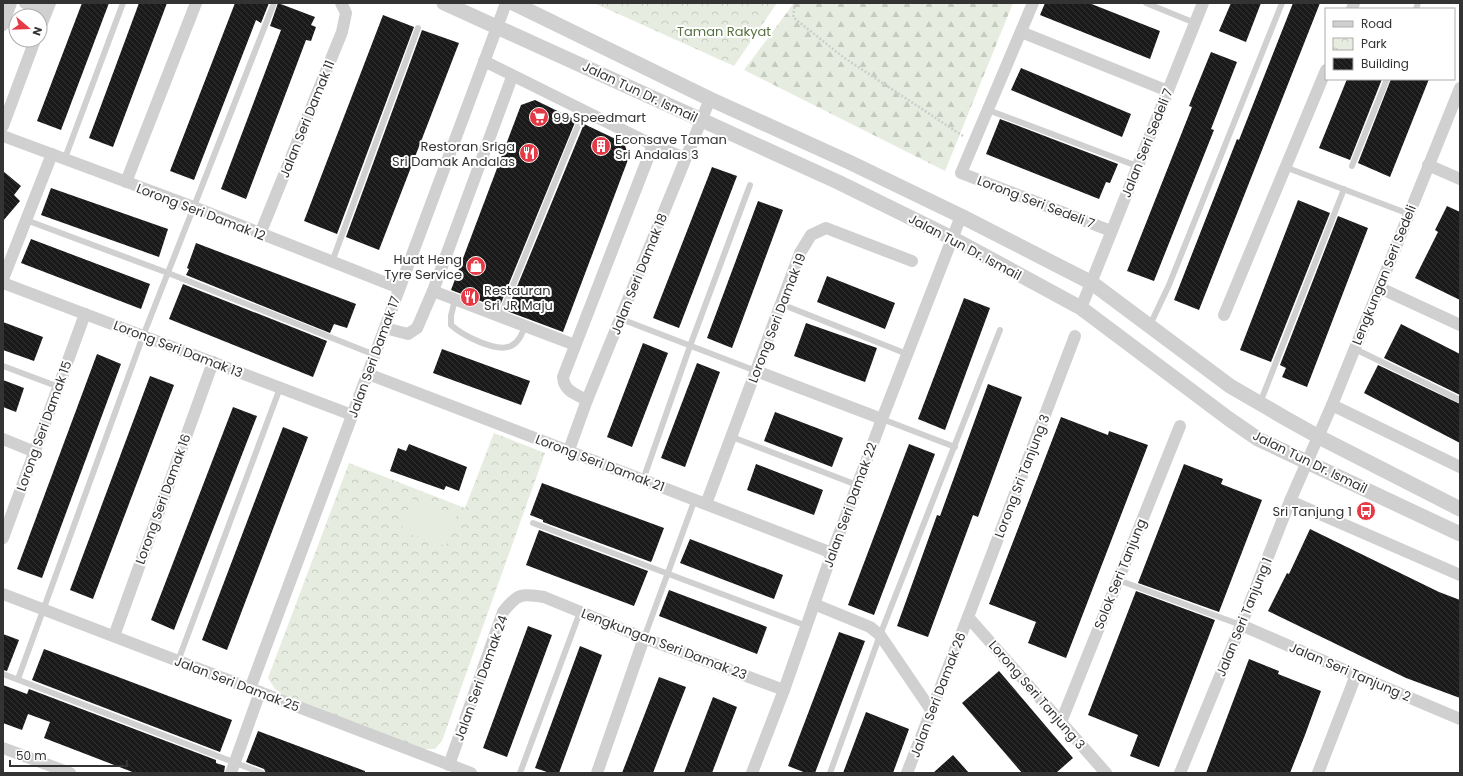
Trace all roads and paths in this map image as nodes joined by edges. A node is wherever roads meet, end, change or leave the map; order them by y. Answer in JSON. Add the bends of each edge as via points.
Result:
{"nodes":[{"id":1,"x":12,"y":3,"type":"edge"},
{"id":2,"x":26,"y":3,"type":"edge"},
{"id":3,"x":123,"y":3,"type":"edge"},
{"id":4,"x":196,"y":3,"type":"edge"},
{"id":5,"x":274,"y":3,"type":"edge"},
{"id":6,"x":341,"y":3,"type":"edge"},
{"id":7,"x":444,"y":3,"type":"edge"},
{"id":8,"x":506,"y":3,"type":"edge"},
{"id":9,"x":513,"y":3,"type":"edge"},
{"id":10,"x":795,"y":3,"type":"edge"},
{"id":11,"x":1034,"y":3,"type":"edge"},
{"id":12,"x":1146,"y":3,"type":"edge"},
{"id":13,"x":1203,"y":3,"type":"edge"},
{"id":14,"x":1282,"y":3,"type":"edge"},
{"id":15,"x":48,"y":8,"type":"edge"},
{"id":16,"x":1195,"y":23,"type":"junction"},
{"id":17,"x":3,"y":25,"type":"edge"},
{"id":18,"x":497,"y":26,"type":"junction"},
{"id":19,"x":418,"y":28,"type":"dead end"},
{"id":20,"x":1021,"y":32,"type":"junction"},
{"id":21,"x":32,"y":48,"type":"edge"},
{"id":22,"x":484,"y":62,"type":"junction"},
{"id":23,"x":1325,"y":72,"type":"edge"},
{"id":24,"x":512,"y":76,"type":"junction"},
{"id":25,"x":1388,"y":80,"type":"edge"},
{"id":26,"x":1460,"y":88,"type":"edge"},
{"id":27,"x":1168,"y":91,"type":"junction"},
{"id":28,"x":710,"y":98,"type":"junction"},
{"id":29,"x":988,"y":110,"type":"junction"},
{"id":30,"x":584,"y":111,"type":"junction"},
{"id":31,"x":702,"y":120,"type":"junction"},
{"id":32,"x":3,"y":126,"type":"edge"},
{"id":33,"x":3,"y":136,"type":"edge"},
{"id":34,"x":964,"y":137,"type":"dead end"},
{"id":35,"x":653,"y":145,"type":"junction"},
{"id":36,"x":52,"y":154,"type":"junction"},
{"id":37,"x":65,"y":158,"type":"junction"},
{"id":38,"x":685,"y":158,"type":"junction"},
{"id":39,"x":1428,"y":165,"type":"junction"},
{"id":40,"x":1137,"y":166,"type":"junction"},
{"id":41,"x":1352,"y":166,"type":"dead end"},
{"id":42,"x":1285,"y":167,"type":"junction"},
{"id":43,"x":1460,"y":180,"type":"edge"},
{"id":44,"x":126,"y":182,"type":"junction"},
{"id":45,"x":750,"y":185,"type":"dead end"},
{"id":46,"x":1344,"y":189,"type":"junction"},
{"id":47,"x":194,"y":207,"type":"junction"},
{"id":48,"x":1409,"y":214,"type":"junction"},
{"id":49,"x":961,"y":216,"type":"junction"},
{"id":50,"x":26,"y":220,"type":"junction"},
{"id":51,"x":1111,"y":231,"type":"junction"},
{"id":52,"x":260,"y":234,"type":"junction"},
{"id":53,"x":952,"y":238,"type":"junction"},
{"id":54,"x":912,"y":261,"type":"dead end"},
{"id":55,"x":332,"y":262,"type":"junction"},
{"id":56,"x":168,"y":273,"type":"junction"},
{"id":57,"x":3,"y":279,"type":"edge"},
{"id":58,"x":3,"y":283,"type":"edge"},
{"id":59,"x":1092,"y":283,"type":"junction"},
{"id":60,"x":400,"y":288,"type":"junction"},
{"id":61,"x":1380,"y":288,"type":"junction"},
{"id":62,"x":433,"y":291,"type":"junction"},
{"id":63,"x":455,"y":299,"type":"junction"},
{"id":64,"x":781,"y":304,"type":"junction"},
{"id":65,"x":1081,"y":308,"type":"junction"},
{"id":66,"x":85,"y":314,"type":"junction"},
{"id":67,"x":1224,"y":315,"type":"dead end"},
{"id":68,"x":500,"y":317,"type":"junction"},
{"id":69,"x":621,"y":319,"type":"junction"},
{"id":70,"x":1460,"y":325,"type":"edge"},
{"id":71,"x":525,"y":326,"type":"junction"},
{"id":72,"x":1150,"y":326,"type":"junction"},
{"id":73,"x":384,"y":328,"type":"junction"},
{"id":74,"x":1000,"y":330,"type":"dead end"},
{"id":75,"x":144,"y":336,"type":"junction"},
{"id":76,"x":1075,"y":336,"type":"dead end"},
{"id":77,"x":575,"y":345,"type":"junction"},
{"id":78,"x":690,"y":346,"type":"junction"},
{"id":79,"x":1355,"y":349,"type":"junction"},
{"id":80,"x":907,"y":354,"type":"junction"},
{"id":81,"x":374,"y":355,"type":"junction"},
{"id":82,"x":213,"y":362,"type":"junction"},
{"id":83,"x":3,"y":366,"type":"edge"},
{"id":84,"x":756,"y":371,"type":"junction"},
{"id":85,"x":368,"y":374,"type":"junction"},
{"id":86,"x":59,"y":387,"type":"junction"},
{"id":87,"x":280,"y":388,"type":"junction"},
{"id":88,"x":587,"y":400,"type":"junction"},
{"id":89,"x":1460,"y":400,"type":"edge"},
{"id":90,"x":1260,"y":403,"type":"junction"},
{"id":91,"x":1332,"y":405,"type":"junction"},
{"id":92,"x":352,"y":415,"type":"junction"},
{"id":93,"x":882,"y":419,"type":"junction"},
{"id":94,"x":1180,"y":426,"type":"dead end"},
{"id":95,"x":732,"y":437,"type":"junction"},
{"id":96,"x":1319,"y":437,"type":"junction"},
{"id":97,"x":3,"y":439,"type":"edge"},
{"id":98,"x":955,"y":446,"type":"junction"},
{"id":99,"x":569,"y":450,"type":"junction"},
{"id":100,"x":35,"y":452,"type":"junction"},
{"id":101,"x":1308,"y":462,"type":"junction"},
{"id":102,"x":1460,"y":466,"type":"edge"},
{"id":103,"x":643,"y":480,"type":"junction"},
{"id":104,"x":857,"y":485,"type":"junction"},
{"id":105,"x":694,"y":499,"type":"junction"},
{"id":106,"x":1290,"y":501,"type":"junction"},
{"id":107,"x":706,"y":504,"type":"junction"},
{"id":108,"x":1460,"y":509,"type":"edge"},
{"id":109,"x":7,"y":518,"type":"edge"},
{"id":110,"x":533,"y":523,"type":"dead end"},
{"id":111,"x":1460,"y":534,"type":"edge"},
{"id":112,"x":3,"y":538,"type":"edge"},
{"id":113,"x":832,"y":553,"type":"junction"},
{"id":114,"x":667,"y":574,"type":"junction"},
{"id":115,"x":1460,"y":575,"type":"edge"},
{"id":116,"x":1118,"y":580,"type":"junction"},
{"id":117,"x":3,"y":594,"type":"edge"},
{"id":118,"x":544,"y":597,"type":"joint"},
{"id":119,"x":814,"y":604,"type":"junction"},
{"id":120,"x":44,"y":610,"type":"junction"},
{"id":121,"x":580,"y":612,"type":"junction"},
{"id":122,"x":968,"y":617,"type":"junction"},
{"id":123,"x":1241,"y":625,"type":"junction"},
{"id":124,"x":807,"y":626,"type":"junction"},
{"id":125,"x":880,"y":635,"type":"junction"},
{"id":126,"x":114,"y":636,"type":"junction"},
{"id":127,"x":644,"y":638,"type":"junction"},
{"id":128,"x":178,"y":661,"type":"junction"},
{"id":129,"x":3,"y":674,"type":"edge"},
{"id":130,"x":1356,"y":675,"type":"junction"},
{"id":131,"x":18,"y":679,"type":"junction"},
{"id":132,"x":255,"y":690,"type":"junction"},
{"id":133,"x":784,"y":690,"type":"junction"},
{"id":134,"x":931,"y":710,"type":"junction"},
{"id":135,"x":1460,"y":719,"type":"edge"},
{"id":136,"x":1061,"y":722,"type":"junction"},
{"id":137,"x":3,"y":748,"type":"edge"},
{"id":138,"x":450,"y":765,"type":"junction"},
{"id":139,"x":233,"y":768,"type":"edge"},
{"id":140,"x":70,"y":773,"type":"edge"},
{"id":141,"x":262,"y":773,"type":"edge"},
{"id":142,"x":471,"y":773,"type":"edge"},
{"id":143,"x":520,"y":773,"type":"edge"},
{"id":144,"x":597,"y":773,"type":"edge"},
{"id":145,"x":752,"y":773,"type":"edge"},
{"id":146,"x":830,"y":773,"type":"edge"},
{"id":147,"x":907,"y":773,"type":"edge"},
{"id":148,"x":1106,"y":773,"type":"edge"},
{"id":149,"x":1180,"y":773,"type":"edge"},
{"id":150,"x":1318,"y":773,"type":"edge"}],
"edges":[{"from":1,"to":17,"type":"street"},
{"from":2,"to":15,"type":"street"},
{"from":3,"to":37,"type":"lane"},
{"from":4,"to":44,"type":"street"},
{"from":5,"to":47,"type":"lane"},
{"from":6,"to":52,"type":"street","name":"Jalan Seri Damak 11","via":[[346,13],[342,32]]},
{"from":7,"to":18,"type":"street","name":"Jalan Tun Dr. Ismail"},
{"from":8,"to":18,"type":"street","name":"Jalan Seri Damak 17"},
{"from":9,"to":28,"type":"street","name":"Jalan Tun Dr. Ismail"},
{"from":10,"to":34,"type":"path","via":[[793,17],[837,52]]},
{"from":11,"to":20,"type":"street"},
{"from":12,"to":16,"type":"lane"},
{"from":13,"to":16,"type":"street","name":"Jalan Seri Sedeli 7"},
{"from":14,"to":72,"type":"lane","via":[[1169,285]]},
{"from":16,"to":27,"type":"street","name":"Jalan Seri Sedeli 7"},
{"from":18,"to":22,"type":"street","name":"Jalan Seri Damak 17"},
{"from":18,"to":31,"type":"street","name":"Jalan Tun Dr. Ismail"},
{"from":19,"to":55,"type":"lane"},
{"from":20,"to":27,"type":"street"},
{"from":20,"to":29,"type":"street"},
{"from":21,"to":32,"type":"street"},
{"from":22,"to":24,"type":"street"},
{"from":22,"to":60,"type":"street","name":"Jalan Seri Damak 17"},
{"from":23,"to":42,"type":"street"},
{"from":24,"to":30,"type":"street"},
{"from":24,"to":62,"type":"street"},
{"from":25,"to":41,"type":"lane"},
{"from":26,"to":39,"type":"street","name":"Lengkungan Seri Sedeli","via":[[1453,111]]},
{"from":27,"to":40,"type":"street","name":"Jalan Seri Sedeli 7"},
{"from":28,"to":31,"type":"street","name":"Jalan Seri Damak 18"},
{"from":28,"to":49,"type":"street","name":"Jalan Tun Dr. Ismail"},
{"from":29,"to":40,"type":"lane"},
{"from":29,"to":51,"type":"street","name":"Lorong Seri Sedeli 7","via":[[961,173]]},
{"from":30,"to":35,"type":"street"},
{"from":30,"to":68,"type":"lane"},
{"from":31,"to":38,"type":"street","name":"Jalan Seri Damak 18"},
{"from":31,"to":53,"type":"street","name":"Jalan Tun Dr. Ismail"},
{"from":33,"to":36,"type":"street","name":"Lorong Seri Damak 12"},
{"from":35,"to":38,"type":"street"},
{"from":35,"to":77,"type":"street"},
{"from":36,"to":37,"type":"street","name":"Lorong Seri Damak 12"},
{"from":36,"to":50,"type":"street"},
{"from":37,"to":44,"type":"street","name":"Lorong Seri Damak 12"},
{"from":38,"to":69,"type":"street","name":"Jalan Seri Damak 18"},
{"from":39,"to":43,"type":"street"},
{"from":39,"to":48,"type":"street","name":"Lengkungan Seri Sedeli"},
{"from":40,"to":51,"type":"street","name":"Jalan Seri Sedeli 7"},
{"from":42,"to":46,"type":"lane"},
{"from":42,"to":67,"type":"street"},
{"from":44,"to":47,"type":"street","name":"Lorong Seri Damak 12"},
{"from":45,"to":78,"type":"lane"},
{"from":46,"to":48,"type":"lane"},
{"from":46,"to":90,"type":"lane"},
{"from":47,"to":52,"type":"street","name":"Lorong Seri Damak 12"},
{"from":47,"to":56,"type":"lane"},
{"from":48,"to":61,"type":"street","name":"Lengkungan Seri Sedeli"},
{"from":49,"to":53,"type":"street","name":"Jalan Seri Damak 22"},
{"from":49,"to":59,"type":"street","name":"Jalan Tun Dr. Ismail"},
{"from":50,"to":56,"type":"lane"},
{"from":50,"to":57,"type":"street"},
{"from":51,"to":59,"type":"street","name":"Jalan Seri Sedeli 7"},
{"from":52,"to":55,"type":"street","name":"Lorong Seri Damak 12"},
{"from":53,"to":65,"type":"street","name":"Jalan Tun Dr. Ismail"},
{"from":53,"to":80,"type":"street","name":"Jalan Seri Damak 22"},
{"from":54,"to":64,"type":"street","name":"Lorong Seri Damak 19","via":[[826,228],[811,235],[800,253]]},
{"from":55,"to":60,"type":"street","name":"Lorong Seri Damak 12"},
{"from":56,"to":75,"type":"lane"},
{"from":56,"to":81,"type":"lane"},
{"from":58,"to":66,"type":"street","name":"Lorong Seri Damak 13"},
{"from":59,"to":65,"type":"street","name":"Jalan Seri Sedeli 7"},
{"from":59,"to":72,"type":"street","name":"Jalan Tun Dr. Ismail"},
{"from":60,"to":73,"type":"street","name":"Jalan Seri Damak 17"},
{"from":61,"to":70,"type":"street"},
{"from":61,"to":79,"type":"street","name":"Lengkungan Seri Sedeli"},
{"from":62,"to":63,"type":"street"},
{"from":62,"to":73,"type":"street","via":[[413,332],[408,334]]},
{"from":63,"to":68,"type":"street"},
{"from":63,"to":71,"type":"lane","via":[[451,325],[479,342],[496,347],[510,346],[518,341]]},
{"from":64,"to":80,"type":"lane"},
{"from":64,"to":84,"type":"street","name":"Lorong Seri Damak 19"},
{"from":65,"to":101,"type":"street","name":"Jalan Tun Dr. Ismail","via":[[1258,439]]},
{"from":66,"to":75,"type":"street","name":"Lorong Seri Damak 13"},
{"from":66,"to":86,"type":"street","name":"Lorong Seri Damak 15"},
{"from":68,"to":71,"type":"street"},
{"from":69,"to":78,"type":"lane"},
{"from":69,"to":88,"type":"street","name":"Jalan Seri Damak 18"},
{"from":71,"to":77,"type":"street"},
{"from":72,"to":90,"type":"street","name":"Jalan Tun Dr. Ismail","via":[[1230,386]]},
{"from":73,"to":81,"type":"street","name":"Jalan Seri Damak 17"},
{"from":74,"to":98,"type":"lane"},
{"from":75,"to":82,"type":"street","name":"Lorong Seri Damak 13"},
{"from":75,"to":120,"type":"lane"},
{"from":76,"to":122,"type":"street","name":"Lorong Sri Tanjung 3"},
{"from":77,"to":88,"type":"street","via":[[563,377],[564,384],[569,390]]},
{"from":78,"to":84,"type":"lane"},
{"from":78,"to":103,"type":"lane"},
{"from":79,"to":89,"type":"lane"},
{"from":79,"to":91,"type":"street","name":"Lengkungan Seri Sedeli"},
{"from":80,"to":93,"type":"street","name":"Jalan Seri Damak 22"},
{"from":81,"to":85,"type":"street","name":"Jalan Seri Damak 17"},
{"from":82,"to":87,"type":"street","name":"Lorong Seri Damak 13"},
{"from":82,"to":126,"type":"street","name":"Lorong Seri Damak 16"},
{"from":83,"to":86,"type":"lane"},
{"from":84,"to":93,"type":"street"},
{"from":84,"to":95,"type":"street","name":"Lorong Seri Damak 19"},
{"from":85,"to":92,"type":"street","name":"Jalan Seri Damak 17"},
{"from":85,"to":99,"type":"street","name":"Lorong Seri Damak 21"},
{"from":86,"to":100,"type":"street","name":"Lorong Seri Damak 15"},
{"from":87,"to":92,"type":"street","name":"Lorong Seri Damak 13"},
{"from":87,"to":128,"type":"lane"},
{"from":88,"to":99,"type":"street","name":"Jalan Seri Damak 18"},
{"from":90,"to":96,"type":"street","name":"Jalan Tun Dr. Ismail"},
{"from":91,"to":96,"type":"street","name":"Lengkungan Seri Sedeli"},
{"from":91,"to":102,"type":"street"},
{"from":92,"to":132,"type":"street","name":"Jalan Seri Damak 17"},
{"from":93,"to":98,"type":"lane"},
{"from":93,"to":104,"type":"street","name":"Jalan Seri Damak 22"},
{"from":94,"to":116,"type":"street","name":"Solok Seri Tanjung"},
{"from":95,"to":104,"type":"lane"},
{"from":95,"to":107,"type":"street","name":"Lorong Seri Damak 19"},
{"from":96,"to":101,"type":"street","name":"Lengkungan Seri Sedeli"},
{"from":96,"to":108,"type":"street","name":"Jalan Tun Dr. Ismail"},
{"from":97,"to":100,"type":"street"},
{"from":98,"to":125,"type":"lane"},
{"from":99,"to":103,"type":"street","name":"Lorong Seri Damak 21"},
{"from":100,"to":109,"type":"street","name":"Lorong Seri Damak 15"},
{"from":101,"to":106,"type":"street","name":"Jalan Seri Tanjung 1"},
{"from":101,"to":111,"type":"street","name":"Jalan Tun Dr. Ismail"},
{"from":103,"to":105,"type":"street","name":"Lorong Seri Damak 21"},
{"from":104,"to":113,"type":"street","name":"Jalan Seri Damak 22"},
{"from":105,"to":107,"type":"street","name":"Lorong Seri Damak 21"},
{"from":105,"to":114,"type":"lane"},
{"from":106,"to":115,"type":"street"},
{"from":106,"to":123,"type":"street","name":"Jalan Seri Tanjung 1"},
{"from":107,"to":113,"type":"street","name":"Lorong Seri Damak 21"},
{"from":109,"to":112,"type":"street","name":"Lorong Seri Damak 15"},
{"from":110,"to":114,"type":"lane"},
{"from":113,"to":119,"type":"street","name":"Jalan Seri Damak 22"},
{"from":114,"to":124,"type":"lane"},
{"from":114,"to":127,"type":"lane"},
{"from":116,"to":123,"type":"lane"},
{"from":116,"to":136,"type":"street","name":"Solok Seri Tanjung"},
{"from":117,"to":120,"type":"street","name":"Jalan Seri Damak 25"},
{"from":118,"to":121,"type":"street","name":"Lengkungan Seri Damak 23"},
{"from":118,"to":138,"type":"street","name":"Jalan Seri Damak 24","via":[[528,594],[513,600],[504,612]]},
{"from":119,"to":124,"type":"street","name":"Jalan Seri Damak 22"},
{"from":119,"to":125,"type":"street","via":[[870,627]]},
{"from":120,"to":126,"type":"street","name":"Jalan Seri Damak 25"},
{"from":120,"to":131,"type":"lane"},
{"from":121,"to":127,"type":"street","name":"Lengkungan Seri Damak 23"},
{"from":121,"to":143,"type":"lane"},
{"from":122,"to":134,"type":"street","name":"Jalan Seri Damak 26"},
{"from":122,"to":136,"type":"street","name":"Lorong Seri Tanjung 3"},
{"from":123,"to":130,"type":"street","name":"Jalan Seri Tanjung 2"},
{"from":123,"to":149,"type":"street","name":"Jalan Seri Tanjung 1"},
{"from":124,"to":133,"type":"street","name":"Jalan Seri Damak 22"},
{"from":125,"to":134,"type":"street"},
{"from":125,"to":146,"type":"lane"},
{"from":126,"to":128,"type":"street","name":"Jalan Seri Damak 25"},
{"from":127,"to":133,"type":"street","name":"Lengkungan Seri Damak 23"},
{"from":127,"to":144,"type":"street"},
{"from":128,"to":132,"type":"street","name":"Jalan Seri Damak 25"},
{"from":129,"to":131,"type":"lane"},
{"from":130,"to":135,"type":"street","name":"Jalan Seri Tanjung 2"},
{"from":130,"to":150,"type":"street"},
{"from":131,"to":139,"type":"lane"},
{"from":132,"to":138,"type":"street","name":"Jalan Seri Damak 25"},
{"from":132,"to":139,"type":"street","name":"Jalan Seri Damak 17"},
{"from":133,"to":145,"type":"street","name":"Jalan Seri Damak 22"},
{"from":134,"to":147,"type":"street","name":"Jalan Seri Damak 26"},
{"from":136,"to":148,"type":"street","name":"Lorong Seri Tanjung 3"},
{"from":137,"to":140,"type":"street"},
{"from":138,"to":142,"type":"street","name":"Jalan Seri Damak 25"},
{"from":139,"to":141,"type":"lane"}]}
